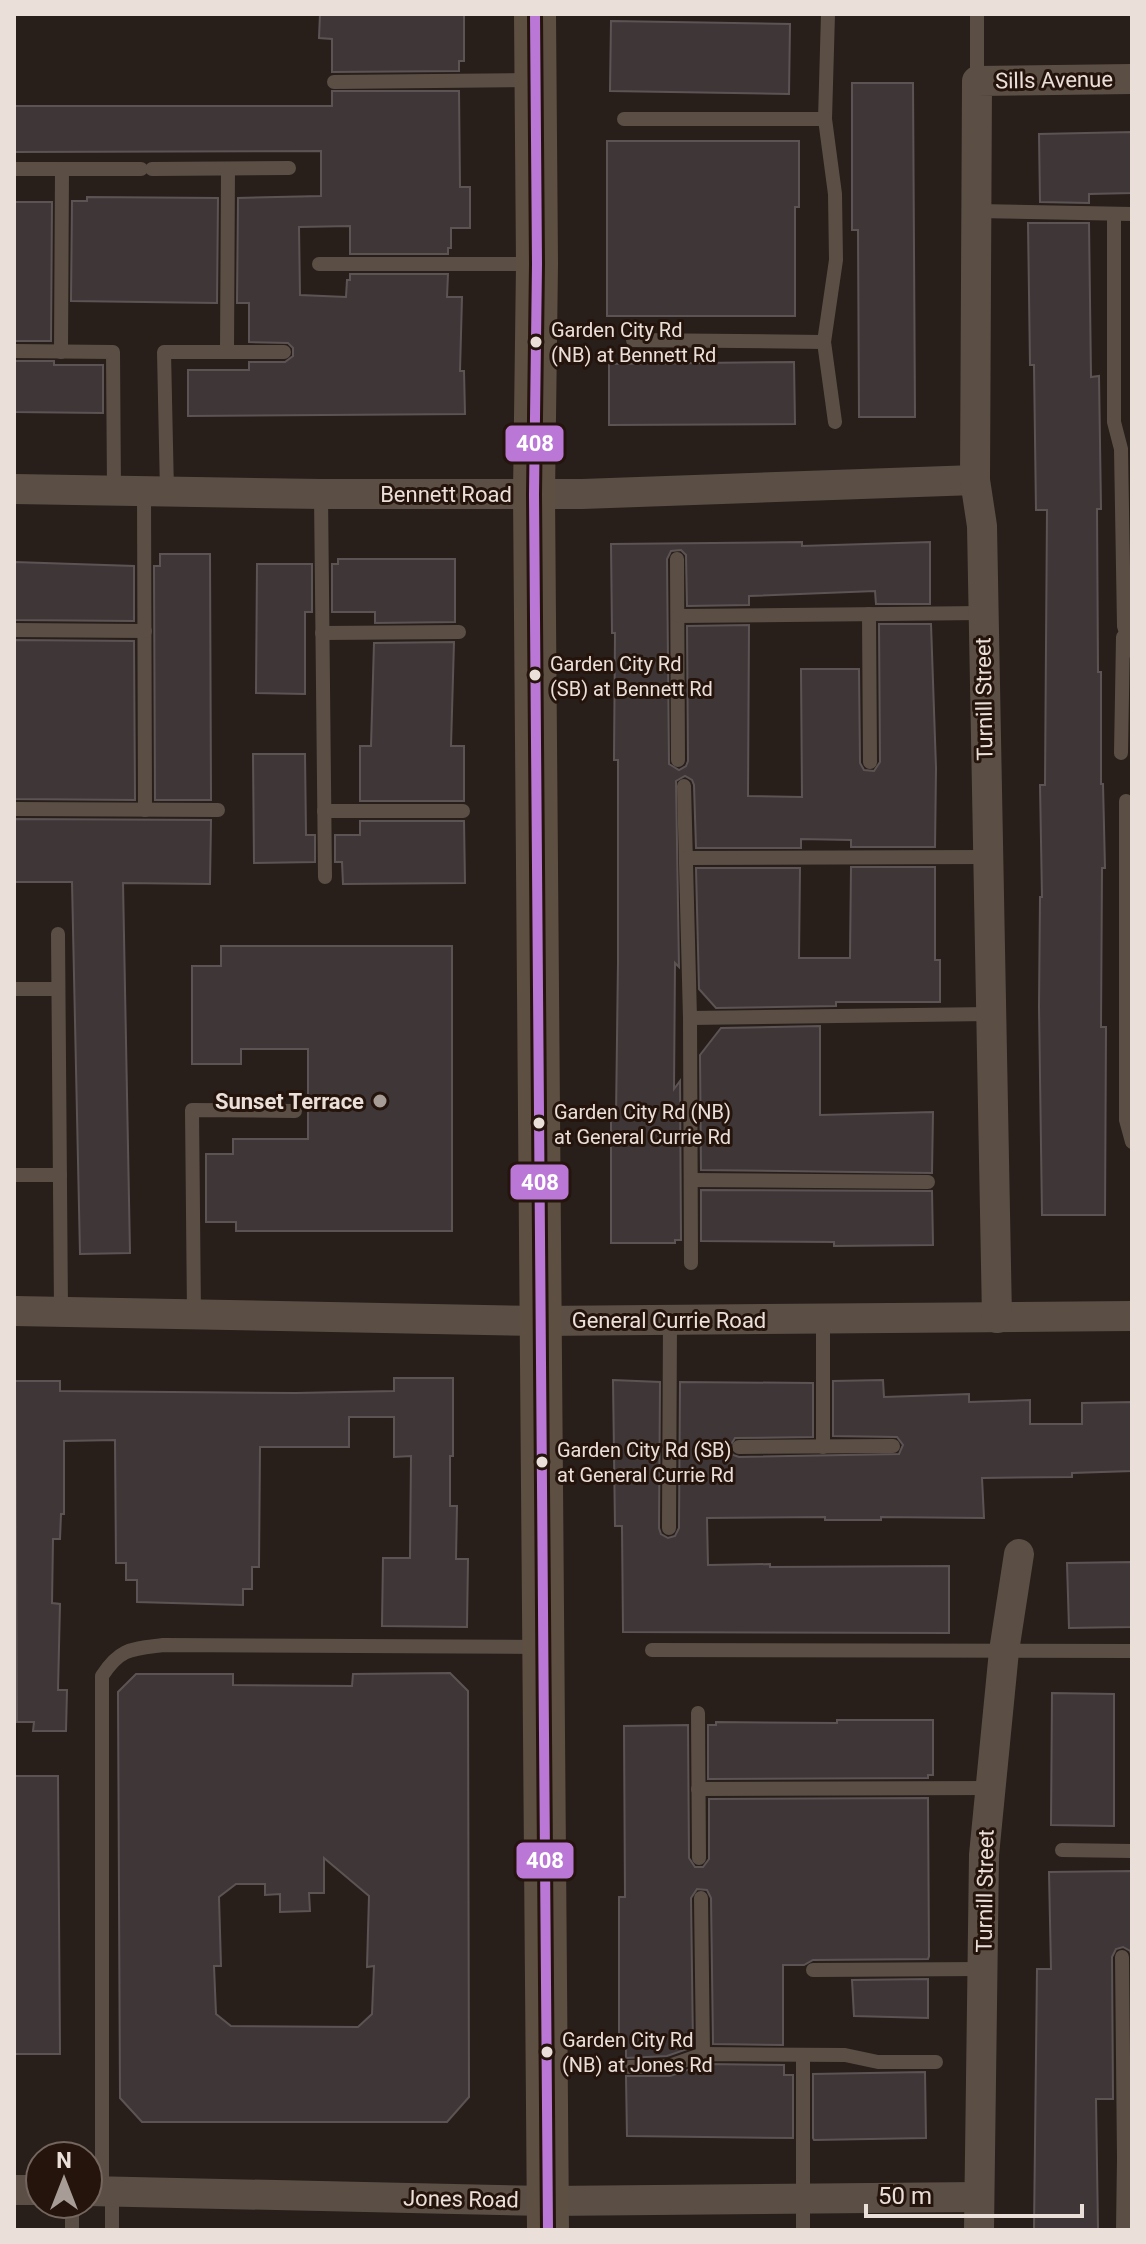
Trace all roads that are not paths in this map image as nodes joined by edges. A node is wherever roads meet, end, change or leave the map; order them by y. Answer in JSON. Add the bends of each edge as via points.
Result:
{"nodes":[{"id":1,"x":535,"y":14,"type":"edge"},
{"id":2,"x":828,"y":14,"type":"edge"},
{"id":3,"x":977,"y":14,"type":"edge"},
{"id":4,"x":1132,"y":79,"type":"edge"},
{"id":5,"x":536,"y":80,"type":"junction"},
{"id":6,"x":977,"y":81,"type":"junction"},
{"id":7,"x":334,"y":82,"type":"dead end"},
{"id":8,"x":624,"y":119,"type":"dead end"},
{"id":9,"x":825,"y":119,"type":"junction"},
{"id":10,"x":289,"y":168,"type":"dead end"},
{"id":11,"x":14,"y":169,"type":"edge"},
{"id":12,"x":62,"y":169,"type":"junction"},
{"id":13,"x":228,"y":169,"type":"junction"},
{"id":14,"x":978,"y":211,"type":"junction"},
{"id":15,"x":1132,"y":214,"type":"edge"},
{"id":16,"x":1114,"y":215,"type":"junction"},
{"id":17,"x":319,"y":264,"type":"dead end"},
{"id":18,"x":537,"y":264,"type":"junction"},
{"id":19,"x":633,"y":340,"type":"dead end"},
{"id":20,"x":824,"y":342,"type":"junction"},
{"id":21,"x":14,"y":351,"type":"edge"},
{"id":22,"x":61,"y":352,"type":"junction"},
{"id":23,"x":227,"y":352,"type":"junction"},
{"id":24,"x":284,"y":352,"type":"dead end"},
{"id":25,"x":835,"y":422,"type":"dead end"},
{"id":26,"x":1127,"y":449,"type":"edge"},
{"id":27,"x":975,"y":480,"type":"junction"},
{"id":28,"x":14,"y":489,"type":"edge"},
{"id":29,"x":142,"y":491,"type":"junction"},
{"id":30,"x":321,"y":494,"type":"junction"},
{"id":31,"x":534,"y":494,"type":"junction"},
{"id":32,"x":677,"y":559,"type":"dead end"},
{"id":33,"x":983,"y":613,"type":"junction"},
{"id":34,"x":869,"y":614,"type":"junction"},
{"id":35,"x":678,"y":616,"type":"junction"},
{"id":36,"x":1124,"y":626,"type":"junction"},
{"id":37,"x":14,"y":630,"type":"edge"},
{"id":38,"x":145,"y":631,"type":"junction"},
{"id":39,"x":459,"y":632,"type":"dead end"},
{"id":40,"x":322,"y":633,"type":"junction"},
{"id":41,"x":1132,"y":651,"type":"edge"},
{"id":42,"x":1121,"y":753,"type":"dead end"},
{"id":43,"x":678,"y":760,"type":"dead end"},
{"id":44,"x":870,"y":762,"type":"dead end"},
{"id":45,"x":684,"y":786,"type":"dead end"},
{"id":46,"x":1126,"y":801,"type":"dead end"},
{"id":47,"x":14,"y":809,"type":"edge"},
{"id":48,"x":145,"y":810,"type":"junction"},
{"id":49,"x":218,"y":810,"type":"dead end"},
{"id":50,"x":324,"y":811,"type":"junction"},
{"id":51,"x":463,"y":811,"type":"dead end"},
{"id":52,"x":987,"y":857,"type":"junction"},
{"id":53,"x":686,"y":858,"type":"junction"},
{"id":54,"x":1129,"y":872,"type":"edge"},
{"id":55,"x":325,"y":877,"type":"dead end"},
{"id":56,"x":58,"y":934,"type":"dead end"},
{"id":57,"x":14,"y":989,"type":"edge"},
{"id":58,"x":58,"y":989,"type":"junction"},
{"id":59,"x":990,"y":1014,"type":"junction"},
{"id":60,"x":690,"y":1018,"type":"junction"},
{"id":61,"x":295,"y":1111,"type":"dead end"},
{"id":62,"x":1132,"y":1142,"type":"edge"},
{"id":63,"x":14,"y":1175,"type":"edge"},
{"id":64,"x":60,"y":1175,"type":"junction"},
{"id":65,"x":691,"y":1180,"type":"junction"},
{"id":66,"x":928,"y":1182,"type":"dead end"},
{"id":67,"x":691,"y":1263,"type":"dead end"},
{"id":68,"x":14,"y":1311,"type":"edge"},
{"id":69,"x":61,"y":1312,"type":"junction"},
{"id":70,"x":194,"y":1314,"type":"junction"},
{"id":71,"x":1132,"y":1316,"type":"edge"},
{"id":72,"x":997,"y":1318,"type":"junction"},
{"id":73,"x":823,"y":1319,"type":"junction"},
{"id":74,"x":670,"y":1320,"type":"junction"},
{"id":75,"x":539,"y":1321,"type":"junction"},
{"id":76,"x":893,"y":1446,"type":"dead end"},
{"id":77,"x":739,"y":1447,"type":"dead end"},
{"id":78,"x":823,"y":1447,"type":"junction"},
{"id":79,"x":669,"y":1528,"type":"dead end"},
{"id":80,"x":1019,"y":1554,"type":"dead end"},
{"id":81,"x":542,"y":1647,"type":"junction"},
{"id":82,"x":652,"y":1650,"type":"dead end"},
{"id":83,"x":1004,"y":1651,"type":"junction"},
{"id":84,"x":1132,"y":1651,"type":"edge"},
{"id":85,"x":698,"y":1713,"type":"dead end"},
{"id":86,"x":990,"y":1788,"type":"junction"},
{"id":87,"x":698,"y":1789,"type":"junction"},
{"id":88,"x":1062,"y":1850,"type":"dead end"},
{"id":89,"x":1132,"y":1851,"type":"edge"},
{"id":90,"x":699,"y":1858,"type":"dead end"},
{"id":91,"x":701,"y":1898,"type":"dead end"},
{"id":92,"x":1122,"y":1957,"type":"dead end"},
{"id":93,"x":983,"y":1969,"type":"junction"},
{"id":94,"x":813,"y":1970,"type":"dead end"},
{"id":95,"x":703,"y":2054,"type":"junction"},
{"id":96,"x":803,"y":2055,"type":"junction"},
{"id":97,"x":936,"y":2062,"type":"dead end"},
{"id":98,"x":629,"y":2067,"type":"dead end"},
{"id":99,"x":101,"y":2140,"type":"edge"},
{"id":100,"x":1128,"y":2158,"type":"edge"},
{"id":101,"x":104,"y":2191,"type":"edge"},
{"id":102,"x":979,"y":2197,"type":"junction"},
{"id":103,"x":104,"y":2202,"type":"edge"},
{"id":104,"x":548,"y":2215,"type":"edge"},
{"id":105,"x":803,"y":2215,"type":"edge"},
{"id":106,"x":112,"y":2230,"type":"edge"},
{"id":107,"x":979,"y":2230,"type":"edge"},
{"id":108,"x":1123,"y":2230,"type":"edge"}],
"edges":[{"from":1,"to":5,"type":"street"},
{"from":2,"to":9,"type":"lane"},
{"from":3,"to":6,"type":"lane"},
{"from":4,"to":6,"type":"street","name":"Sills Avenue"},
{"from":5,"to":7,"type":"lane"},
{"from":5,"to":18,"type":"street"},
{"from":6,"to":14,"type":"street","name":"Turnill Street"},
{"from":8,"to":9,"type":"lane"},
{"from":9,"to":20,"type":"lane","via":[[835,194],[836,260]]},
{"from":10,"to":13,"type":"lane"},
{"from":11,"to":12,"type":"lane"},
{"from":12,"to":13,"type":"lane"},
{"from":12,"to":22,"type":"lane"},
{"from":13,"to":23,"type":"lane"},
{"from":14,"to":16,"type":"lane"},
{"from":14,"to":27,"type":"street","name":"Turnill Street"},
{"from":15,"to":16,"type":"lane"},
{"from":16,"to":26,"type":"lane","via":[[1114,422]]},
{"from":17,"to":18,"type":"lane"},
{"from":18,"to":31,"type":"street"},
{"from":19,"to":20,"type":"lane"},
{"from":20,"to":25,"type":"lane"},
{"from":21,"to":22,"type":"lane"},
{"from":22,"to":29,"type":"lane","via":[[113,352]]},
{"from":23,"to":24,"type":"lane"},
{"from":23,"to":29,"type":"lane","via":[[164,352]]},
{"from":26,"to":36,"type":"lane"},
{"from":27,"to":31,"type":"street","name":"Bennett Road"},
{"from":27,"to":33,"type":"street","name":"Turnill Street","via":[[982,526]]},
{"from":28,"to":29,"type":"street","name":"Bennett Road"},
{"from":29,"to":30,"type":"street","name":"Bennett Road"},
{"from":29,"to":38,"type":"lane"},
{"from":30,"to":31,"type":"street","name":"Bennett Road"},
{"from":30,"to":40,"type":"lane"},
{"from":31,"to":75,"type":"street"},
{"from":32,"to":35,"type":"lane"},
{"from":33,"to":34,"type":"lane"},
{"from":33,"to":52,"type":"street","name":"Turnill Street"},
{"from":34,"to":35,"type":"lane"},
{"from":34,"to":44,"type":"lane"},
{"from":35,"to":43,"type":"lane"},
{"from":36,"to":41,"type":"lane"},
{"from":36,"to":42,"type":"lane"},
{"from":37,"to":38,"type":"lane"},
{"from":38,"to":48,"type":"lane"},
{"from":39,"to":40,"type":"lane"},
{"from":40,"to":50,"type":"lane"},
{"from":45,"to":53,"type":"lane"},
{"from":46,"to":54,"type":"lane"},
{"from":47,"to":48,"type":"lane"},
{"from":48,"to":49,"type":"lane"},
{"from":50,"to":51,"type":"lane"},
{"from":50,"to":55,"type":"lane"},
{"from":52,"to":53,"type":"lane"},
{"from":52,"to":59,"type":"street","name":"Turnill Street"},
{"from":53,"to":60,"type":"lane"},
{"from":54,"to":62,"type":"lane","via":[[1126,1120]]},
{"from":56,"to":58,"type":"lane"},
{"from":57,"to":58,"type":"lane"},
{"from":58,"to":64,"type":"lane"},
{"from":59,"to":60,"type":"lane"},
{"from":59,"to":72,"type":"street","name":"Turnill Street"},
{"from":60,"to":65,"type":"lane"},
{"from":61,"to":70,"type":"lane","via":[[192,1110]]},
{"from":63,"to":64,"type":"lane"},
{"from":64,"to":69,"type":"lane"},
{"from":65,"to":66,"type":"lane"},
{"from":65,"to":67,"type":"lane"},
{"from":68,"to":69,"type":"street","name":"General Currie Road"},
{"from":69,"to":70,"type":"street","name":"General Currie Road"},
{"from":70,"to":75,"type":"street","name":"General Currie Road"},
{"from":71,"to":72,"type":"street","name":"General Currie Road"},
{"from":72,"to":73,"type":"street","name":"General Currie Road"},
{"from":73,"to":74,"type":"street","name":"General Currie Road"},
{"from":73,"to":78,"type":"lane"},
{"from":74,"to":75,"type":"street","name":"General Currie Road"},
{"from":74,"to":79,"type":"lane"},
{"from":75,"to":81,"type":"street"},
{"from":76,"to":78,"type":"lane"},
{"from":77,"to":78,"type":"lane"},
{"from":80,"to":83,"type":"street","name":"Turnill Street"},
{"from":81,"to":99,"type":"lane","via":[[163,1645],[132,1649],[113,1659],[102,1676]]},
{"from":81,"to":104,"type":"street"},
{"from":82,"to":83,"type":"lane"},
{"from":83,"to":84,"type":"lane"},
{"from":83,"to":86,"type":"street","name":"Turnill Street"},
{"from":85,"to":87,"type":"lane"},
{"from":86,"to":87,"type":"lane"},
{"from":86,"to":93,"type":"street","name":"Turnill Street"},
{"from":87,"to":90,"type":"lane"},
{"from":88,"to":89,"type":"lane"},
{"from":91,"to":95,"type":"lane"},
{"from":92,"to":100,"type":"lane"},
{"from":93,"to":94,"type":"lane"},
{"from":93,"to":102,"type":"street","name":"Turnill Street"},
{"from":95,"to":96,"type":"lane"},
{"from":95,"to":98,"type":"lane","via":[[669,2066]]},
{"from":96,"to":97,"type":"lane"},
{"from":96,"to":105,"type":"lane"},
{"from":100,"to":108,"type":"lane"},
{"from":101,"to":104,"type":"street","name":"Jones Road"},
{"from":102,"to":105,"type":"street","name":"Jones Road"},
{"from":102,"to":107,"type":"street","name":"Turnill Street"},
{"from":103,"to":106,"type":"lane"},
{"from":104,"to":105,"type":"street","name":"Jones Road"}]}
